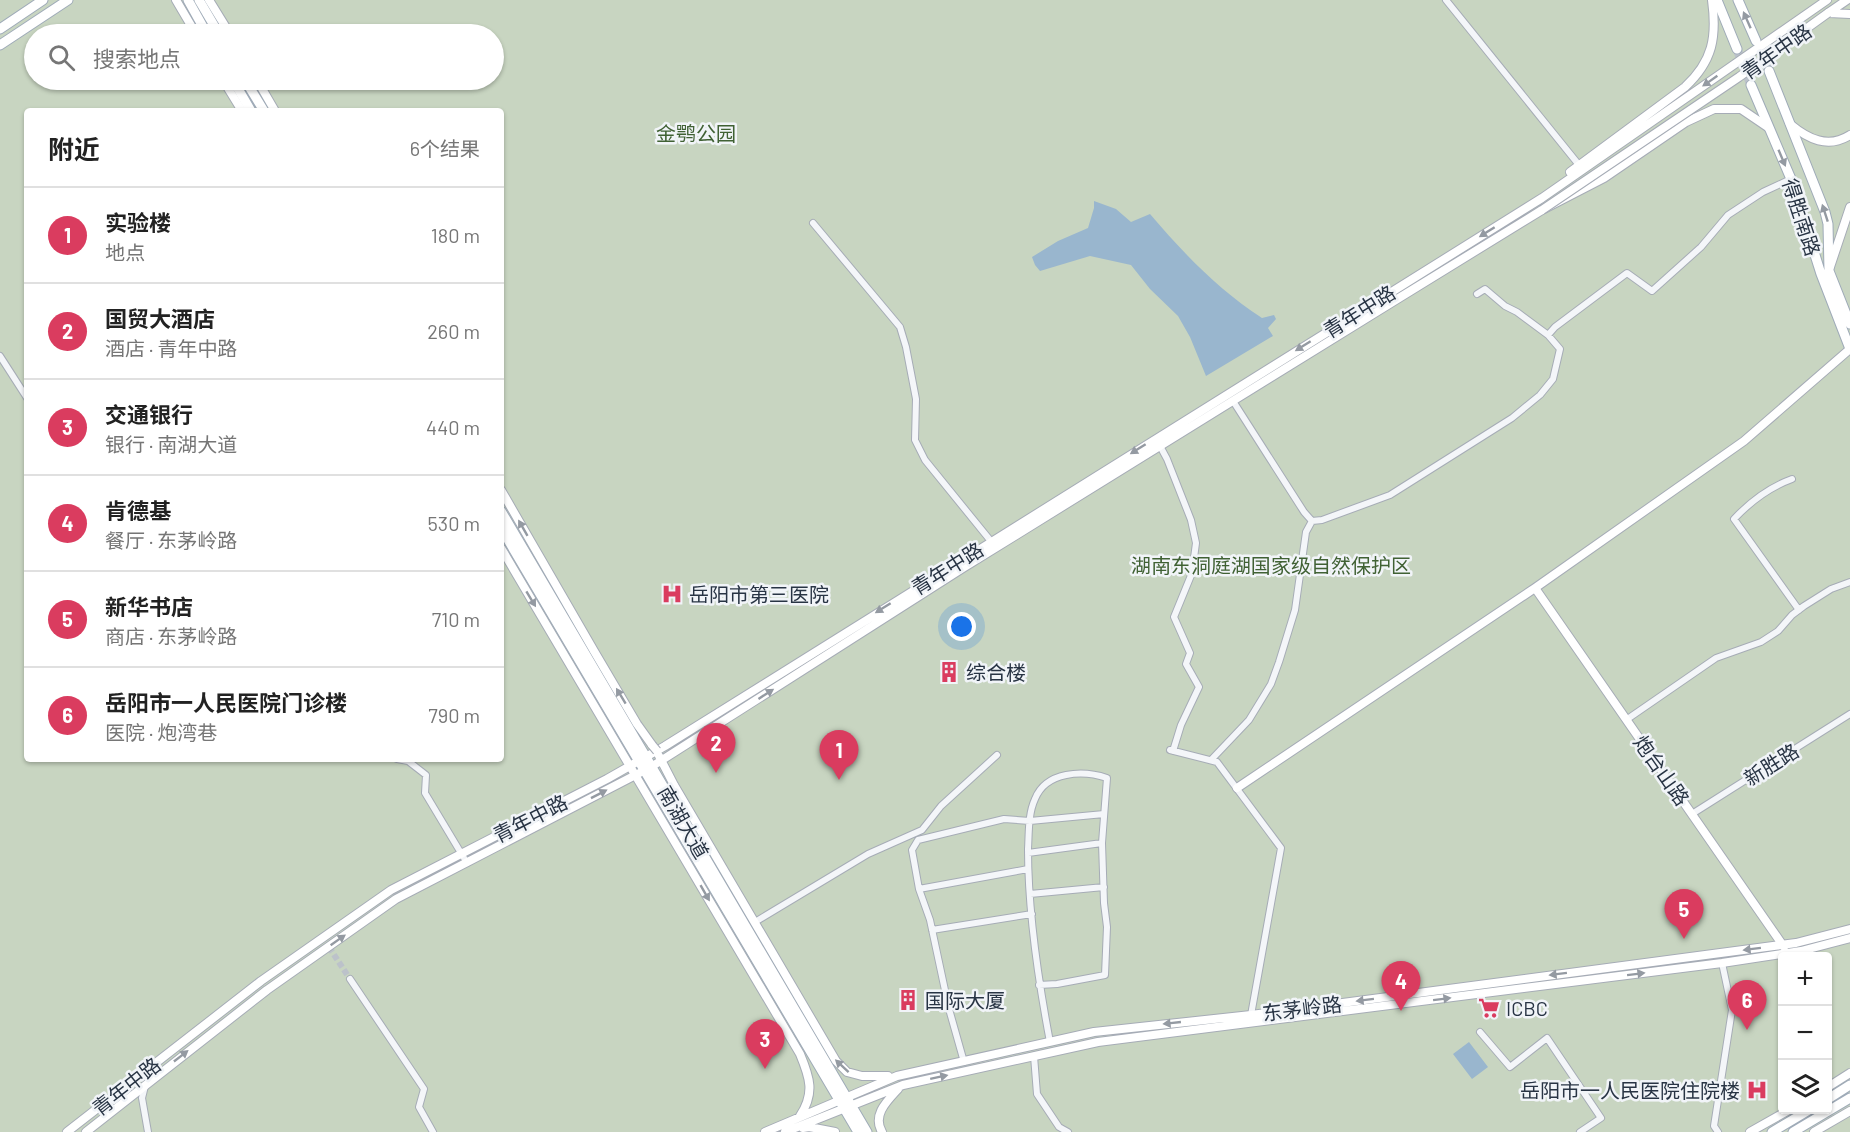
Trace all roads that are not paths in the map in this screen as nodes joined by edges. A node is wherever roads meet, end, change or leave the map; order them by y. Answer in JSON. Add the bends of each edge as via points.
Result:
{"nodes":[{"id":1,"x":44,"y":0,"type":"edge"},
{"id":2,"x":68,"y":0,"type":"edge"},
{"id":3,"x":176,"y":0,"type":"edge"},
{"id":4,"x":209,"y":0,"type":"edge"},
{"id":5,"x":1446,"y":0,"type":"edge"},
{"id":6,"x":1715,"y":0,"type":"edge"},
{"id":7,"x":1738,"y":0,"type":"edge"},
{"id":8,"x":1827,"y":0,"type":"edge"},
{"id":9,"x":1847,"y":0,"type":"edge"},
{"id":10,"x":190,"y":1,"type":"edge"},
{"id":11,"x":1828,"y":14,"type":"junction"},
{"id":12,"x":1850,"y":14,"type":"edge"},
{"id":13,"x":32,"y":24,"type":"edge"},
{"id":14,"x":190,"y":24,"type":"edge"},
{"id":15,"x":202,"y":24,"type":"edge"},
{"id":16,"x":210,"y":24,"type":"edge"},
{"id":17,"x":224,"y":24,"type":"edge"},
{"id":18,"x":0,"y":29,"type":"edge"},
{"id":19,"x":24,"y":29,"type":"edge"},
{"id":20,"x":1756,"y":41,"type":"tunnel mouth"},
{"id":21,"x":0,"y":45,"type":"edge"},
{"id":22,"x":1737,"y":50,"type":"tunnel mouth"},
{"id":23,"x":1769,"y":71,"type":"tunnel mouth"},
{"id":24,"x":1751,"y":85,"type":"tunnel mouth"},
{"id":25,"x":229,"y":90,"type":"edge"},
{"id":26,"x":239,"y":90,"type":"edge"},
{"id":27,"x":251,"y":90,"type":"edge"},
{"id":28,"x":262,"y":90,"type":"edge"},
{"id":29,"x":240,"y":108,"type":"edge"},
{"id":30,"x":249,"y":108,"type":"edge"},
{"id":31,"x":262,"y":108,"type":"edge"},
{"id":32,"x":273,"y":108,"type":"edge"},
{"id":33,"x":1790,"y":124,"type":"junction"},
{"id":34,"x":1769,"y":128,"type":"junction"},
{"id":35,"x":1850,"y":135,"type":"edge"},
{"id":36,"x":1579,"y":165,"type":"junction"},
{"id":37,"x":1791,"y":179,"type":"junction"},
{"id":38,"x":1542,"y":198,"type":"junction"},
{"id":39,"x":1850,"y":207,"type":"edge"},
{"id":40,"x":1542,"y":210,"type":"junction"},
{"id":41,"x":813,"y":223,"type":"dead end"},
{"id":42,"x":1829,"y":271,"type":"junction"},
{"id":43,"x":1477,"y":294,"type":"dead end"},
{"id":44,"x":1850,"y":324,"type":"edge"},
{"id":45,"x":1548,"y":335,"type":"junction"},
{"id":46,"x":1850,"y":349,"type":"edge"},
{"id":47,"x":0,"y":356,"type":"edge"},
{"id":48,"x":24,"y":393,"type":"edge"},
{"id":49,"x":1233,"y":401,"type":"junction"},
{"id":50,"x":1160,"y":446,"type":"junction"},
{"id":51,"x":1792,"y":479,"type":"dead end"},
{"id":52,"x":504,"y":495,"type":"edge"},
{"id":53,"x":504,"y":516,"type":"edge"},
{"id":54,"x":1312,"y":520,"type":"junction"},
{"id":55,"x":504,"y":533,"type":"edge"},
{"id":56,"x":993,"y":544,"type":"junction"},
{"id":57,"x":504,"y":553,"type":"edge"},
{"id":58,"x":1850,"y":582,"type":"edge"},
{"id":59,"x":1535,"y":588,"type":"junction"},
{"id":60,"x":1799,"y":610,"type":"junction"},
{"id":61,"x":1850,"y":714,"type":"edge"},
{"id":62,"x":1626,"y":720,"type":"junction"},
{"id":63,"x":997,"y":755,"type":"dead end"},
{"id":64,"x":662,"y":760,"type":"junction"},
{"id":65,"x":1211,"y":760,"type":"junction"},
{"id":66,"x":638,"y":761,"type":"junction"},
{"id":67,"x":410,"y":762,"type":"edge"},
{"id":68,"x":644,"y":771,"type":"junction"},
{"id":69,"x":1237,"y":788,"type":"junction"},
{"id":70,"x":1104,"y":814,"type":"junction"},
{"id":71,"x":1692,"y":814,"type":"junction"},
{"id":72,"x":1030,"y":821,"type":"junction"},
{"id":73,"x":1102,"y":843,"type":"junction"},
{"id":74,"x":1028,"y":853,"type":"junction"},
{"id":75,"x":462,"y":854,"type":"junction"},
{"id":76,"x":467,"y":863,"type":"junction"},
{"id":77,"x":1028,"y":869,"type":"junction"},
{"id":78,"x":1104,"y":887,"type":"junction"},
{"id":79,"x":919,"y":889,"type":"junction"},
{"id":80,"x":1030,"y":894,"type":"junction"},
{"id":81,"x":1032,"y":914,"type":"junction"},
{"id":82,"x":755,"y":922,"type":"junction"},
{"id":83,"x":1850,"y":929,"type":"edge"},
{"id":84,"x":932,"y":930,"type":"junction"},
{"id":85,"x":1850,"y":938,"type":"edge"},
{"id":86,"x":1785,"y":949,"type":"junction"},
{"id":87,"x":1722,"y":963,"type":"junction"},
{"id":88,"x":350,"y":979,"type":"tunnel mouth"},
{"id":89,"x":1039,"y":985,"type":"junction"},
{"id":90,"x":1251,"y":1015,"type":"junction"},
{"id":91,"x":1480,"y":1032,"type":"dead end"},
{"id":92,"x":1050,"y":1042,"type":"junction"},
{"id":93,"x":1034,"y":1056,"type":"junction"},
{"id":94,"x":964,"y":1062,"type":"junction"},
{"id":95,"x":1850,"y":1073,"type":"edge"},
{"id":96,"x":897,"y":1076,"type":"junction"},
{"id":97,"x":146,"y":1083,"type":"junction"},
{"id":98,"x":1832,"y":1084,"type":"edge"},
{"id":99,"x":903,"y":1085,"type":"junction"},
{"id":100,"x":1850,"y":1086,"type":"edge"},
{"id":101,"x":1832,"y":1096,"type":"edge"},
{"id":102,"x":842,"y":1098,"type":"junction"},
{"id":103,"x":1850,"y":1098,"type":"edge"},
{"id":104,"x":848,"y":1108,"type":"junction"},
{"id":105,"x":1850,"y":1111,"type":"edge"},
{"id":106,"x":1782,"y":1114,"type":"edge"},
{"id":107,"x":1802,"y":1114,"type":"edge"},
{"id":108,"x":800,"y":1116,"type":"junction"},
{"id":109,"x":788,"y":1131,"type":"edge"},
{"id":110,"x":67,"y":1132,"type":"edge"},
{"id":111,"x":86,"y":1132,"type":"edge"},
{"id":112,"x":148,"y":1132,"type":"edge"},
{"id":113,"x":433,"y":1132,"type":"edge"},
{"id":114,"x":765,"y":1132,"type":"edge"},
{"id":115,"x":835,"y":1132,"type":"edge"},
{"id":116,"x":858,"y":1132,"type":"edge"},
{"id":117,"x":867,"y":1132,"type":"edge"},
{"id":118,"x":882,"y":1132,"type":"edge"},
{"id":119,"x":1068,"y":1132,"type":"edge"},
{"id":120,"x":1580,"y":1132,"type":"edge"},
{"id":121,"x":1718,"y":1132,"type":"edge"},
{"id":122,"x":1750,"y":1132,"type":"edge"},
{"id":123,"x":1772,"y":1132,"type":"edge"},
{"id":124,"x":1793,"y":1132,"type":"edge"},
{"id":125,"x":1814,"y":1132,"type":"edge"}],
"edges":[{"from":1,"to":18,"type":"main road"},
{"from":2,"to":13,"type":"main road"},
{"from":3,"to":14,"type":"main road"},
{"from":4,"to":17,"type":"main road"},
{"from":5,"to":36,"type":"street"},
{"from":6,"to":22,"type":"main road"},
{"from":6,"to":36,"type":"main road","via":[[1711,51],[1695,78]]},
{"from":20,"to":7,"type":"main road","one_way":true},
{"from":8,"to":38,"type":"main road","name":"青年中路","one_way":true},
{"from":9,"to":11,"type":"main road","name":"青年中路"},
{"from":10,"to":15,"type":"main road"},
{"from":10,"to":16,"type":"main road"},
{"from":11,"to":12,"type":"main road"},
{"from":11,"to":40,"type":"main road","name":"青年中路","bridge":true},
{"from":19,"to":21,"type":"main road"},
{"from":23,"to":33,"type":"main road"},
{"from":24,"to":34,"type":"main road","name":"得胜南路"},
{"from":25,"to":29,"type":"main road"},
{"from":26,"to":30,"type":"main road"},
{"from":27,"to":31,"type":"main road"},
{"from":28,"to":32,"type":"main road"},
{"from":33,"to":35,"type":"main road","via":[[1820,142],[1834,142]]},
{"from":42,"to":33,"type":"main road","one_way":true,"via":[[1825,212]]},
{"from":34,"to":37,"type":"main road","name":"得胜南路","one_way":true},
{"from":34,"to":40,"type":"main road","via":[[1741,109],[1714,109],[1686,122],[1604,178]]},
{"from":36,"to":38,"type":"main road"},
{"from":37,"to":45,"type":"street","via":[[1728,215],[1701,247],[1652,291],[1627,273]]},
{"from":37,"to":46,"type":"main road","name":"得胜南路"},
{"from":38,"to":56,"type":"main road","name":"青年中路","one_way":true},
{"from":39,"to":42,"type":"main road"},
{"from":40,"to":49,"type":"main road","name":"青年中路"},
{"from":41,"to":56,"type":"street","via":[[900,327],[916,399],[915,440],[925,460]]},
{"from":42,"to":44,"type":"main road"},
{"from":43,"to":45,"type":"street","via":[[1485,289]]},
{"from":45,"to":54,"type":"street","via":[[1560,349],[1553,379],[1525,408],[1390,495]]},
{"from":46,"to":59,"type":"main road","via":[[1744,441]]},
{"from":47,"to":48,"type":"street"},
{"from":49,"to":50,"type":"main road","name":"青年中路"},
{"from":49,"to":54,"type":"street"},
{"from":50,"to":56,"type":"main road","name":"青年中路"},
{"from":50,"to":65,"type":"street","via":[[1188,512],[1196,543],[1192,573],[1174,617],[1190,653],[1186,664],[1199,687],[1171,751]]},
{"from":51,"to":60,"type":"street","via":[[1778,484],[1734,519]]},
{"from":64,"to":52,"type":"main road","one_way":true,"via":[[637,724]]},
{"from":53,"to":66,"type":"main road","name":"南湖大道"},
{"from":54,"to":65,"type":"street","via":[[1306,532],[1295,610],[1270,684],[1249,720]]},
{"from":55,"to":66,"type":"main road","name":"南湖大道"},
{"from":64,"to":56,"type":"main road","name":"青年中路","one_way":true},
{"from":56,"to":66,"type":"main road","name":"青年中路","one_way":true},
{"from":57,"to":66,"type":"main road","one_way":true},
{"from":58,"to":60,"type":"street"},
{"from":59,"to":62,"type":"main road","name":"炮台山路"},
{"from":59,"to":69,"type":"main road"},
{"from":60,"to":62,"type":"street","via":[[1761,642],[1716,658]]},
{"from":61,"to":71,"type":"street","name":"新胜路"},
{"from":62,"to":71,"type":"main road","name":"炮台山路"},
{"from":63,"to":82,"type":"street","via":[[941,806],[922,830],[868,854]]},
{"from":64,"to":68,"type":"main road","name":"青年中路"},
{"from":64,"to":82,"type":"main road"},
{"from":65,"to":69,"type":"street","via":[[1217,762]]},
{"from":66,"to":68,"type":"main road","name":"南湖大道"},
{"from":66,"to":68,"type":"main road"},
{"from":66,"to":75,"type":"main road","name":"青年中路"},
{"from":67,"to":75,"type":"street","via":[[426,775],[425,793]]},
{"from":76,"to":68,"type":"main road","name":"青年中路","one_way":true},
{"from":68,"to":102,"type":"main road","name":"南湖大道"},
{"from":68,"to":108,"type":"main road","one_way":true,"via":[[800,1054],[808,1073],[810,1093]]},
{"from":69,"to":90,"type":"street","via":[[1281,848]]},
{"from":70,"to":72,"type":"street"},
{"from":70,"to":72,"type":"street","via":[[1107,778],[1092,773],[1069,773],[1047,784],[1035,798]]},
{"from":70,"to":73,"type":"street"},
{"from":71,"to":86,"type":"main road","name":"炮台山路"},
{"from":72,"to":74,"type":"street"},
{"from":72,"to":79,"type":"street","via":[[1004,819],[918,840],[912,850]]},
{"from":73,"to":74,"type":"street"},
{"from":73,"to":78,"type":"street"},
{"from":74,"to":77,"type":"street"},
{"from":75,"to":76,"type":"street"},
{"from":75,"to":110,"type":"main road","name":"青年中路","via":[[391,890],[261,981]]},
{"from":97,"to":76,"type":"main road","name":"青年中路","one_way":true,"via":[[267,990],[396,899]]},
{"from":77,"to":79,"type":"street"},
{"from":77,"to":80,"type":"street"},
{"from":78,"to":80,"type":"street"},
{"from":78,"to":89,"type":"street","via":[[1105,975]]},
{"from":79,"to":84,"type":"street"},
{"from":80,"to":81,"type":"street"},
{"from":81,"to":84,"type":"street"},
{"from":81,"to":89,"type":"street"},
{"from":96,"to":82,"type":"main road","one_way":true,"via":[[862,1076],[847,1072],[836,1061]]},
{"from":83,"to":86,"type":"main road","name":"东茅岭路"},
{"from":84,"to":94,"type":"street"},
{"from":85,"to":86,"type":"main road","name":"东茅岭路"},
{"from":86,"to":87,"type":"main road","name":"东茅岭路"},
{"from":86,"to":90,"type":"main road","name":"东茅岭路","one_way":true},
{"from":93,"to":87,"type":"main road","name":"东茅岭路","one_way":true,"via":[[1098,1042]]},
{"from":87,"to":121,"type":"street","via":[[1732,1011],[1714,1126]]},
{"from":88,"to":113,"type":"street","via":[[424,1089],[419,1107]]},
{"from":89,"to":92,"type":"street"},
{"from":90,"to":92,"type":"main road","name":"东茅岭路","one_way":true,"via":[[1094,1032]]},
{"from":91,"to":120,"type":"street","via":[[1510,1066],[1547,1038],[1601,1118]]},
{"from":92,"to":94,"type":"main road","name":"东茅岭路"},
{"from":99,"to":93,"type":"main road","name":"东茅岭路","one_way":true},
{"from":93,"to":119,"type":"street","via":[[1037,1094],[1059,1127]]},
{"from":94,"to":96,"type":"main road","name":"东茅岭路"},
{"from":95,"to":98,"type":"main road"},
{"from":96,"to":102,"type":"main road","name":"东茅岭路"},
{"from":97,"to":111,"type":"main road","name":"青年中路"},
{"from":97,"to":112,"type":"street","via":[[142,1098]]},
{"from":99,"to":104,"type":"main road","name":"东茅岭路"},
{"from":99,"to":118,"type":"main road","via":[[881,1110],[878,1119]]},
{"from":100,"to":101,"type":"main road"},
{"from":102,"to":104,"type":"main road","name":"南湖大道"},
{"from":102,"to":108,"type":"main road","name":"东茅岭路"},
{"from":103,"to":124,"type":"main road"},
{"from":104,"to":109,"type":"main road","name":"东茅岭路"},
{"from":104,"to":116,"type":"main road","name":"南湖大道"},
{"from":104,"to":117,"type":"main road","name":"南湖大道"},
{"from":105,"to":125,"type":"main road"},
{"from":106,"to":122,"type":"main road"},
{"from":107,"to":123,"type":"main road"},
{"from":108,"to":114,"type":"main road","name":"东茅岭路"},
{"from":109,"to":115,"type":"main road","via":[[809,1127]]}]}
